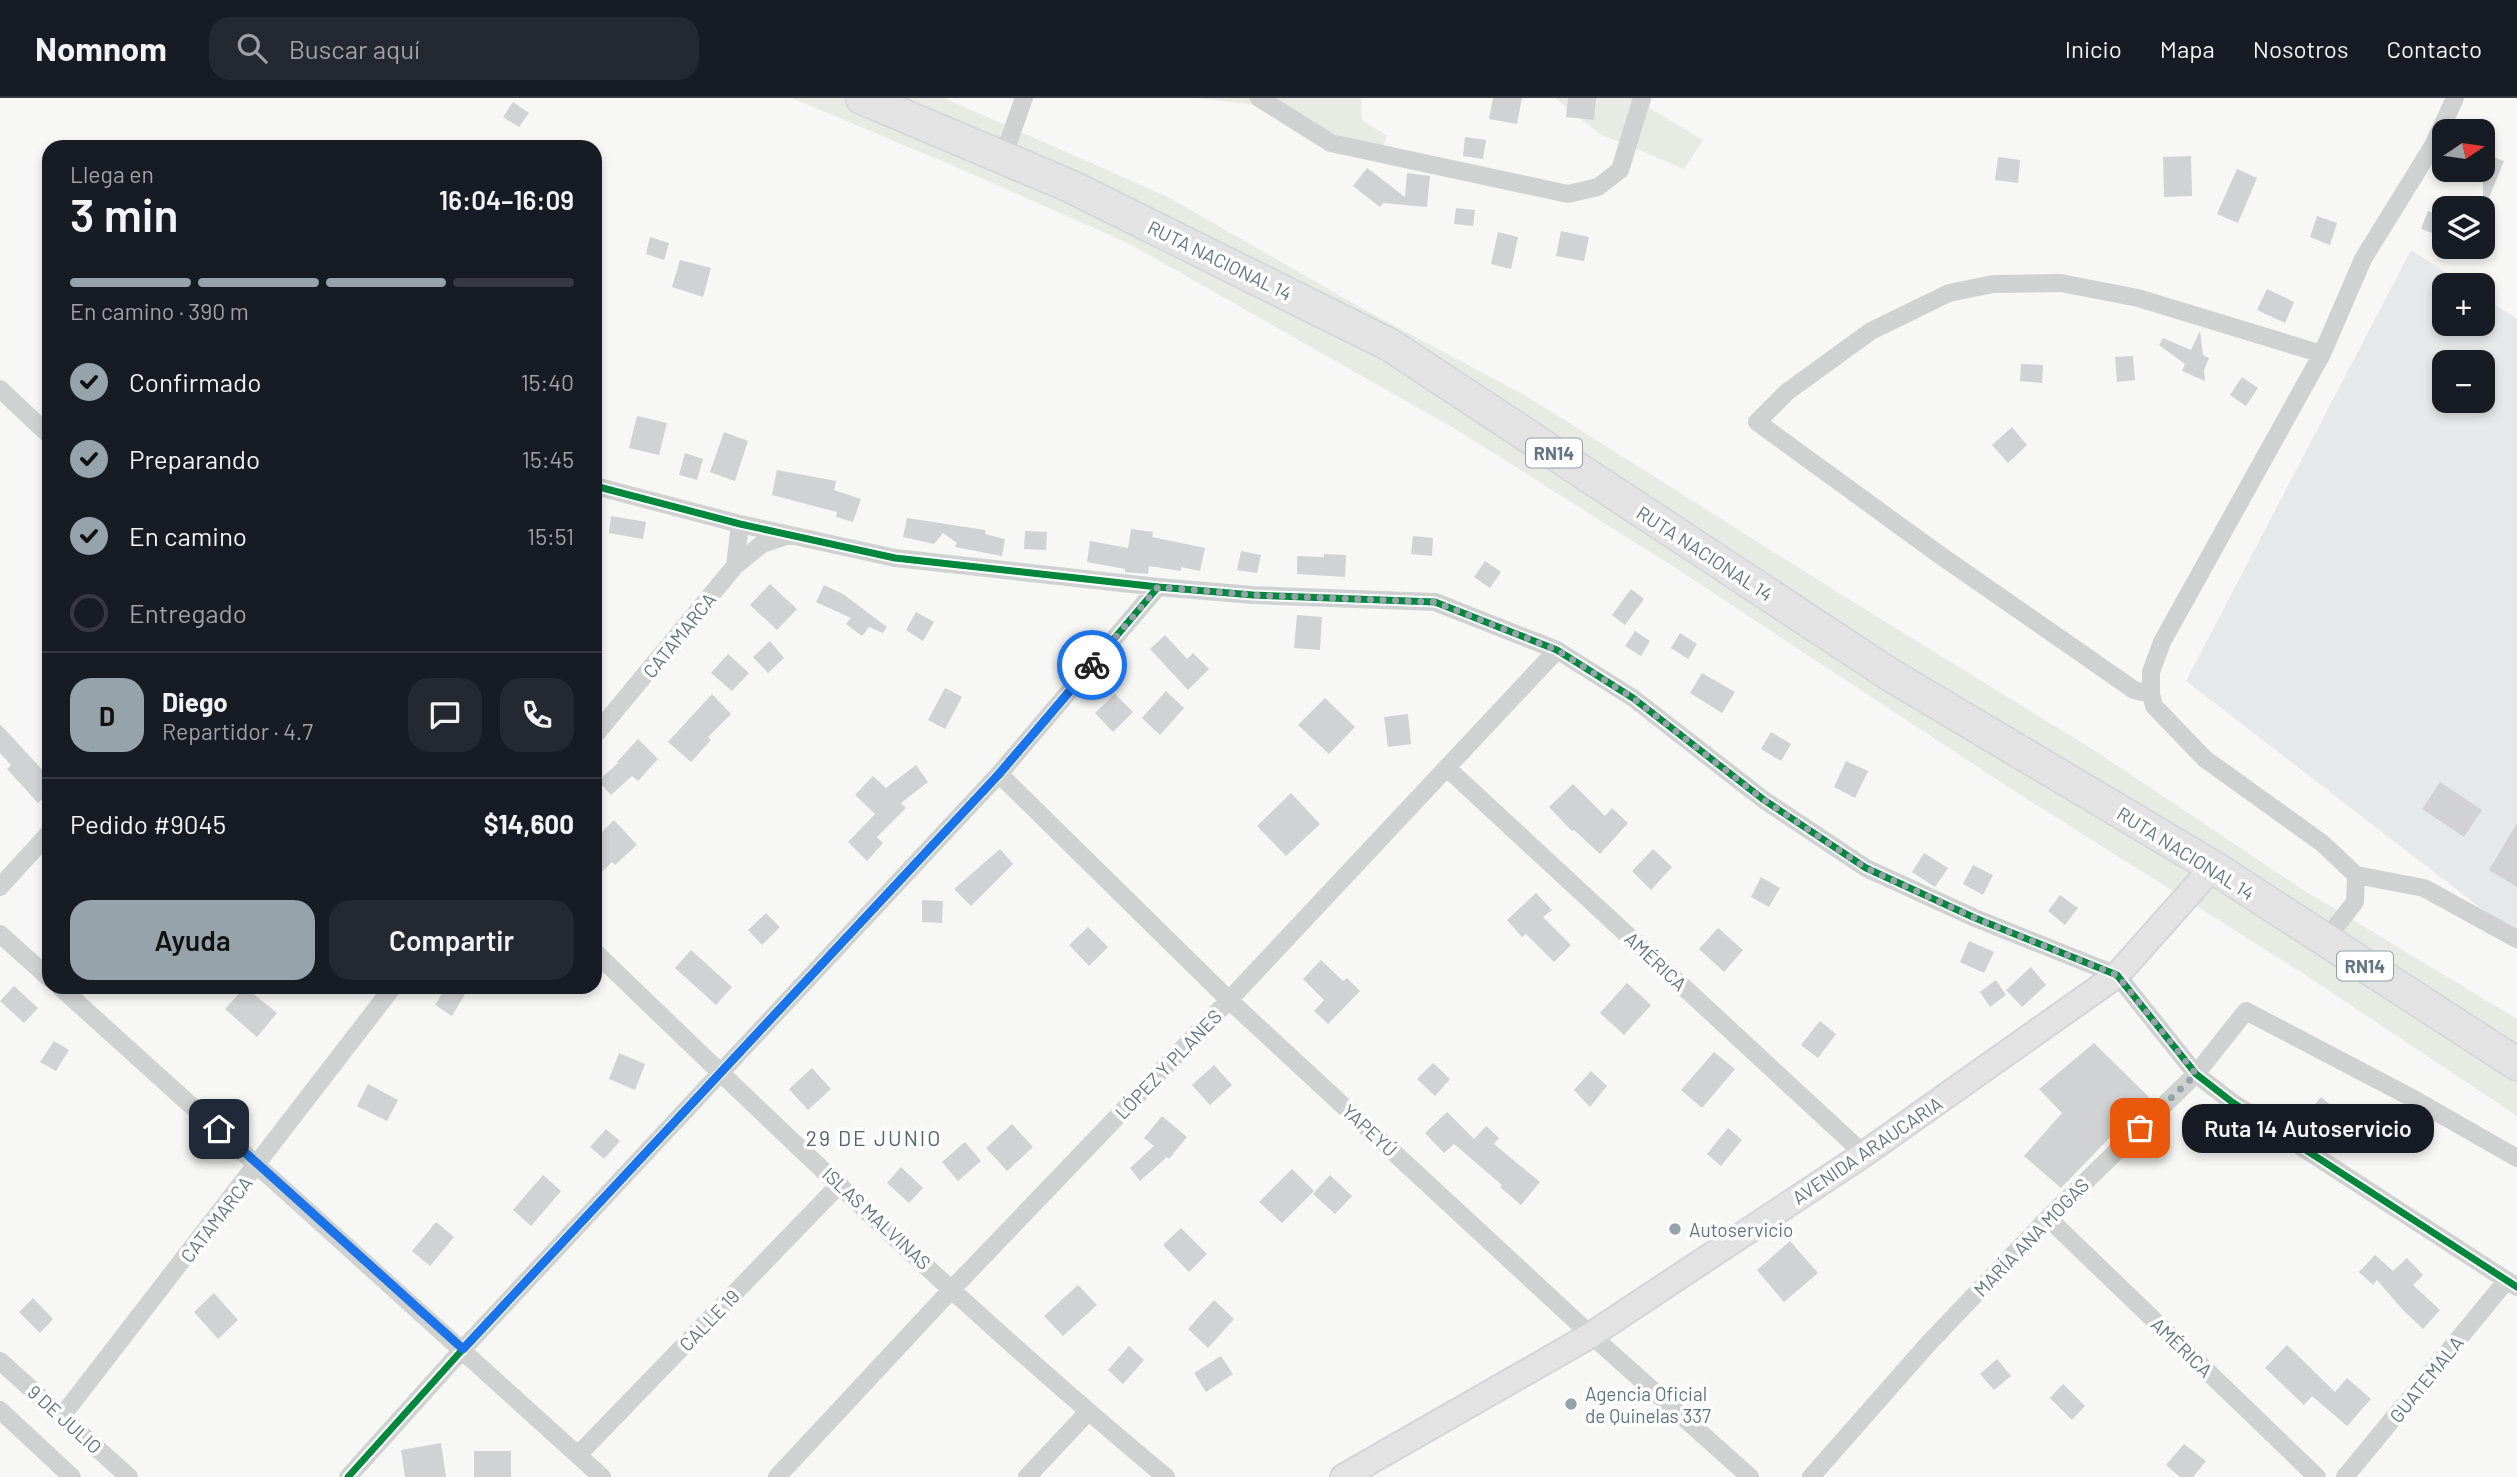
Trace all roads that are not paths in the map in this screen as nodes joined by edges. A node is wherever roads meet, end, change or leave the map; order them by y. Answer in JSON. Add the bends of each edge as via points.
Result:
{"nodes":[{"id":1,"x":862,"y":98,"type":"edge"},
{"id":2,"x":1024,"y":98,"type":"edge"},
{"id":3,"x":1259,"y":98,"type":"edge"},
{"id":4,"x":1642,"y":98,"type":"edge"},
{"id":5,"x":2455,"y":98,"type":"edge"},
{"id":6,"x":1003,"y":157,"type":"junction"},
{"id":7,"x":2322,"y":354,"type":"junction"},
{"id":8,"x":3,"y":400,"type":"edge"},
{"id":9,"x":42,"y":430,"type":"edge"},
{"id":10,"x":602,"y":488,"type":"edge"},
{"id":11,"x":740,"y":524,"type":"junction"},
{"id":12,"x":790,"y":535,"type":"junction"},
{"id":13,"x":735,"y":566,"type":"junction"},
{"id":14,"x":1158,"y":587,"type":"junction"},
{"id":15,"x":1557,"y":650,"type":"junction"},
{"id":16,"x":2151,"y":694,"type":"junction"},
{"id":17,"x":602,"y":727,"type":"edge"},
{"id":18,"x":1447,"y":768,"type":"junction"},
{"id":19,"x":999,"y":774,"type":"junction"},
{"id":20,"x":42,"y":841,"type":"edge"},
{"id":21,"x":2213,"y":867,"type":"junction"},
{"id":22,"x":2356,"y":875,"type":"junction"},
{"id":23,"x":0,"y":887,"type":"edge"},
{"id":24,"x":0,"y":934,"type":"edge"},
{"id":25,"x":2517,"y":939,"type":"edge"},
{"id":26,"x":2325,"y":940,"type":"junction"},
{"id":27,"x":602,"y":958,"type":"edge"},
{"id":28,"x":42,"y":972,"type":"edge"},
{"id":29,"x":2117,"y":975,"type":"junction"},
{"id":30,"x":68,"y":994,"type":"edge"},
{"id":31,"x":388,"y":994,"type":"edge"},
{"id":32,"x":1229,"y":1000,"type":"junction"},
{"id":33,"x":2517,"y":1064,"type":"edge"},
{"id":34,"x":721,"y":1072,"type":"junction"},
{"id":35,"x":2196,"y":1074,"type":"junction"},
{"id":36,"x":1864,"y":1154,"type":"junction"},
{"id":37,"x":2517,"y":1158,"type":"edge"},
{"id":38,"x":258,"y":1164,"type":"junction"},
{"id":39,"x":840,"y":1184,"type":"junction"},
{"id":40,"x":2048,"y":1218,"type":"junction"},
{"id":41,"x":2512,"y":1283,"type":"edge"},
{"id":42,"x":953,"y":1288,"type":"junction"},
{"id":43,"x":1591,"y":1335,"type":"junction"},
{"id":44,"x":463,"y":1349,"type":"junction"},
{"id":45,"x":0,"y":1361,"type":"edge"},
{"id":46,"x":0,"y":1410,"type":"edge"},
{"id":47,"x":1088,"y":1412,"type":"junction"},
{"id":48,"x":62,"y":1416,"type":"junction"},
{"id":49,"x":578,"y":1455,"type":"junction"},
{"id":50,"x":353,"y":1475,"type":"edge"},
{"id":51,"x":72,"y":1477,"type":"edge"},
{"id":52,"x":130,"y":1477,"type":"edge"},
{"id":53,"x":602,"y":1477,"type":"edge"},
{"id":54,"x":777,"y":1477,"type":"edge"},
{"id":55,"x":1027,"y":1477,"type":"edge"},
{"id":56,"x":1166,"y":1477,"type":"edge"},
{"id":57,"x":1343,"y":1477,"type":"edge"},
{"id":58,"x":1750,"y":1477,"type":"edge"},
{"id":59,"x":1811,"y":1477,"type":"edge"},
{"id":60,"x":2317,"y":1477,"type":"edge"},
{"id":61,"x":2345,"y":1477,"type":"edge"}],
"edges":[{"from":1,"to":6,"type":"highway","name":"RUTA NACIONAL 14","number":"RN14"},
{"from":2,"to":6,"type":"street"},
{"from":3,"to":4,"type":"street","via":[[1331,144],[1568,194],[1598,187],[1620,170]]},
{"from":5,"to":7,"type":"street","via":[[2434,144],[2363,259]]},
{"from":6,"to":21,"type":"highway","name":"RUTA NACIONAL 14","number":"RN14","via":[[1391,345],[1889,674]]},
{"from":7,"to":16,"type":"street","via":[[2162,642],[2151,672]]},
{"from":7,"to":16,"type":"street","via":[[2138,298],[2061,283],[1993,284],[1948,293],[1871,331],[1787,392],[1757,422],[2133,690]]},
{"from":8,"to":9,"type":"street"},
{"from":10,"to":11,"type":"street"},
{"from":11,"to":12,"type":"street"},
{"from":11,"to":13,"type":"street"},
{"from":12,"to":13,"type":"street","name":"CATAMARCA","via":[[762,544]]},
{"from":12,"to":14,"type":"street","via":[[895,558]]},
{"from":13,"to":17,"type":"street","name":"CATAMARCA"},
{"from":14,"to":15,"type":"street","via":[[1435,602]]},
{"from":14,"to":19,"type":"street"},
{"from":15,"to":18,"type":"street","name":"LÓPEZ Y PLANES"},
{"from":15,"to":29,"type":"street","via":[[1633,698],[1764,800],[1866,868]]},
{"from":16,"to":22,"type":"street","via":[[2154,706],[2205,758],[2322,843]]},
{"from":18,"to":32,"type":"street","name":"LÓPEZ Y PLANES"},
{"from":18,"to":36,"type":"street","name":"AMÉRICA"},
{"from":19,"to":32,"type":"street","name":"YAPEYÚ"},
{"from":19,"to":34,"type":"street"},
{"from":20,"to":23,"type":"street"},
{"from":21,"to":26,"type":"highway","name":"RUTA NACIONAL 14","number":"RN14"},
{"from":21,"to":29,"type":"main road","name":"AVENIDA ARAUCARIA"},
{"from":22,"to":25,"type":"street","via":[[2424,888]]},
{"from":22,"to":26,"type":"street","via":[[2355,902]]},
{"from":24,"to":28,"type":"street"},
{"from":26,"to":33,"type":"highway","name":"RUTA NACIONAL 14","number":"RN14"},
{"from":27,"to":34,"type":"street","name":"ISLAS MALVINAS"},
{"from":29,"to":35,"type":"street"},
{"from":29,"to":36,"type":"main road","name":"AVENIDA ARAUCARIA"},
{"from":30,"to":38,"type":"street"},
{"from":31,"to":38,"type":"street","name":"CATAMARCA"},
{"from":32,"to":42,"type":"street","name":"LÓPEZ Y PLANES"},
{"from":32,"to":43,"type":"street","name":"YAPEYÚ"},
{"from":34,"to":39,"type":"street","name":"ISLAS MALVINAS"},
{"from":34,"to":44,"type":"street"},
{"from":35,"to":37,"type":"street","name":"MARÍA ANA MOGAS","via":[[2246,1011]]},
{"from":35,"to":40,"type":"street","name":"MARÍA ANA MOGAS"},
{"from":35,"to":41,"type":"street"},
{"from":36,"to":43,"type":"main road","name":"AVENIDA ARAUCARIA"},
{"from":38,"to":44,"type":"street"},
{"from":38,"to":48,"type":"street","name":"CATAMARCA"},
{"from":39,"to":42,"type":"street","name":"ISLAS MALVINAS"},
{"from":39,"to":49,"type":"street","name":"CALLE 19"},
{"from":40,"to":59,"type":"street","name":"MARÍA ANA MOGAS","via":[[1927,1344]]},
{"from":40,"to":60,"type":"street","name":"AMÉRICA"},
{"from":41,"to":61,"type":"street","name":"GUATEMALA"},
{"from":42,"to":47,"type":"street","name":"ISLAS MALVINAS"},
{"from":42,"to":54,"type":"street","name":"LÓPEZ Y PLANES"},
{"from":43,"to":57,"type":"main road","name":"AVENIDA ARAUCARIA"},
{"from":43,"to":58,"type":"street","name":"YAPEYÚ"},
{"from":44,"to":49,"type":"street"},
{"from":44,"to":50,"type":"street"},
{"from":45,"to":48,"type":"street","name":"9 DE JULIO"},
{"from":46,"to":51,"type":"street","name":"9 DE JULIO"},
{"from":47,"to":55,"type":"street"},
{"from":47,"to":56,"type":"street","name":"ISLAS MALVINAS"},
{"from":48,"to":52,"type":"street","name":"9 DE JULIO"},
{"from":49,"to":53,"type":"street"}]}
